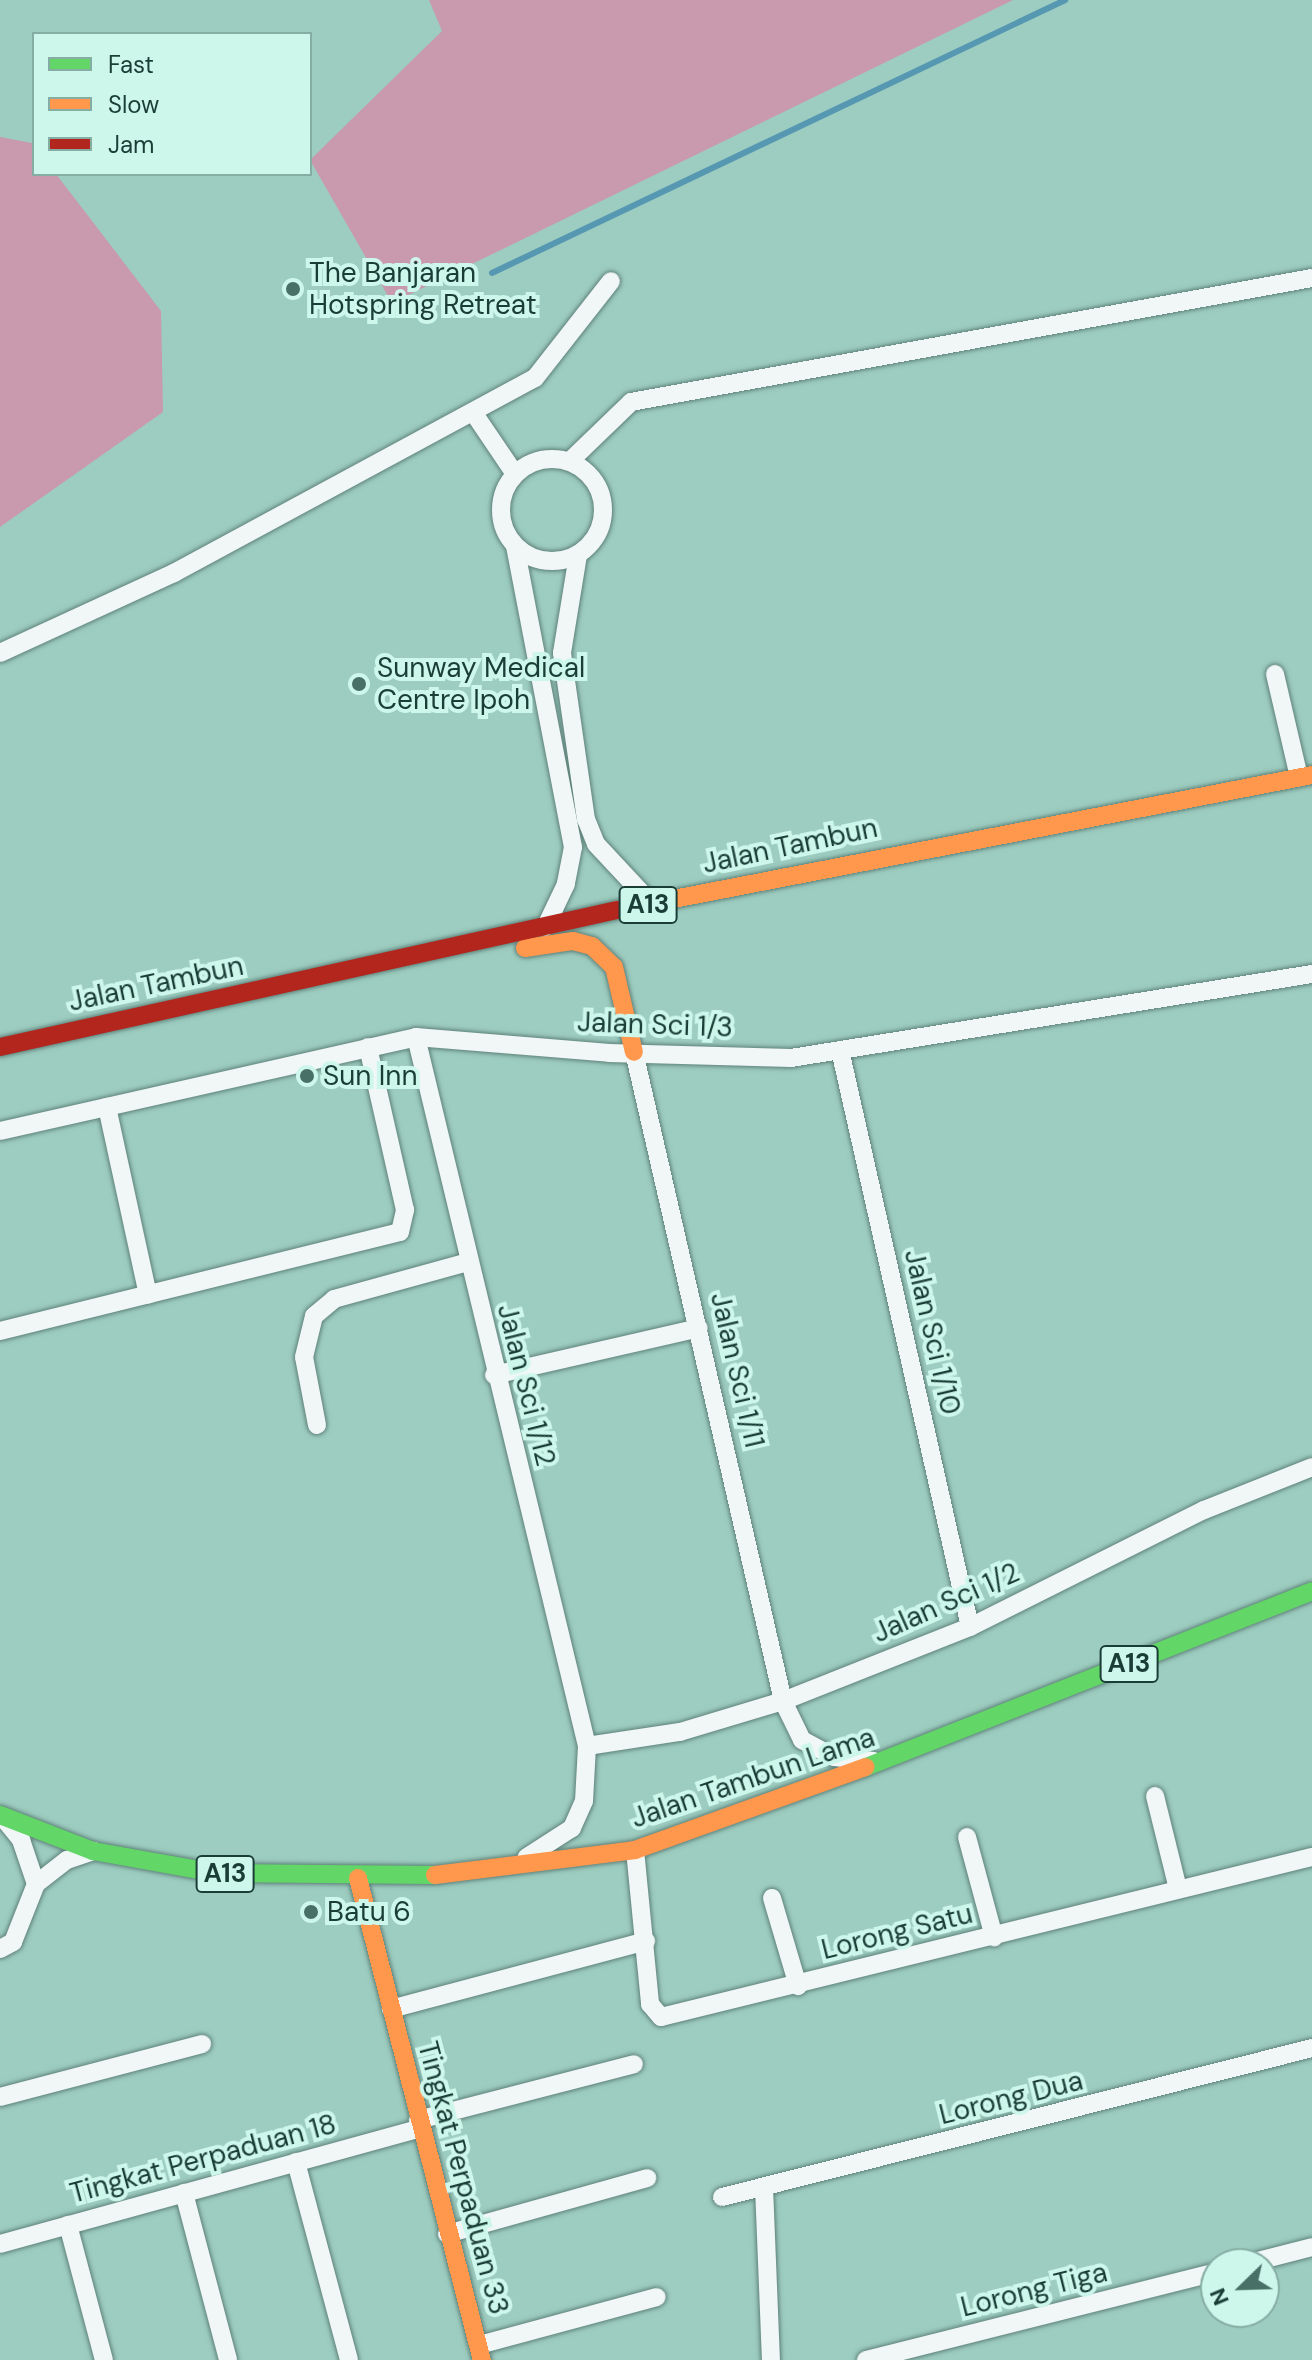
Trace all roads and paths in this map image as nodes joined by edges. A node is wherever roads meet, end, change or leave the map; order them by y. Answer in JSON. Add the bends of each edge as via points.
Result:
{"nodes":[{"id":1,"x":1312,"y":278,"type":"edge"},
{"id":2,"x":611,"y":281,"type":"dead end"},
{"id":3,"x":473,"y":412,"type":"junction"},
{"id":4,"x":570,"y":461,"type":"junction"},
{"id":5,"x":515,"y":474,"type":"junction"},
{"id":6,"x":515,"y":546,"type":"junction"},
{"id":7,"x":578,"y":555,"type":"junction"},
{"id":8,"x":0,"y":653,"type":"edge"},
{"id":9,"x":1275,"y":674,"type":"dead end"},
{"id":10,"x":1306,"y":776,"type":"edge"},
{"id":11,"x":652,"y":904,"type":"junction"},
{"id":12,"x":546,"y":926,"type":"junction"},
{"id":13,"x":398,"y":962,"type":"junction"},
{"id":14,"x":1312,"y":974,"type":"edge"},
{"id":15,"x":416,"y":1037,"type":"junction"},
{"id":16,"x":0,"y":1047,"type":"edge"},
{"id":17,"x":368,"y":1047,"type":"junction"},
{"id":18,"x":840,"y":1050,"type":"junction"},
{"id":19,"x":634,"y":1052,"type":"junction"},
{"id":20,"x":107,"y":1107,"type":"junction"},
{"id":21,"x":0,"y":1131,"type":"edge"},
{"id":22,"x":468,"y":1262,"type":"junction"},
{"id":23,"x":148,"y":1295,"type":"junction"},
{"id":24,"x":699,"y":1328,"type":"junction"},
{"id":25,"x":0,"y":1331,"type":"edge"},
{"id":26,"x":494,"y":1375,"type":"junction"},
{"id":27,"x":317,"y":1425,"type":"dead end"},
{"id":28,"x":1312,"y":1467,"type":"edge"},
{"id":29,"x":1312,"y":1591,"type":"edge"},
{"id":30,"x":970,"y":1627,"type":"junction"},
{"id":31,"x":783,"y":1701,"type":"junction"},
{"id":32,"x":587,"y":1746,"type":"junction"},
{"id":33,"x":882,"y":1762,"type":"junction"},
{"id":34,"x":1155,"y":1796,"type":"dead end"},
{"id":35,"x":1,"y":1816,"type":"edge"},
{"id":36,"x":967,"y":1837,"type":"dead end"},
{"id":37,"x":635,"y":1850,"type":"junction"},
{"id":38,"x":93,"y":1851,"type":"junction"},
{"id":39,"x":1312,"y":1857,"type":"edge"},
{"id":40,"x":499,"y":1869,"type":"junction"},
{"id":41,"x":358,"y":1878,"type":"junction"},
{"id":42,"x":36,"y":1884,"type":"junction"},
{"id":43,"x":1178,"y":1889,"type":"junction"},
{"id":44,"x":772,"y":1898,"type":"dead end"},
{"id":45,"x":994,"y":1937,"type":"junction"},
{"id":46,"x":646,"y":1941,"type":"junction"},
{"id":47,"x":0,"y":1949,"type":"edge"},
{"id":48,"x":798,"y":1986,"type":"junction"},
{"id":49,"x":391,"y":2009,"type":"junction"},
{"id":50,"x":202,"y":2044,"type":"dead end"},
{"id":51,"x":1312,"y":2048,"type":"edge"},
{"id":52,"x":634,"y":2064,"type":"dead end"},
{"id":53,"x":0,"y":2097,"type":"edge"},
{"id":54,"x":419,"y":2124,"type":"junction"},
{"id":55,"x":296,"y":2162,"type":"junction"},
{"id":56,"x":647,"y":2178,"type":"dead end"},
{"id":57,"x":764,"y":2187,"type":"junction"},
{"id":58,"x":184,"y":2193,"type":"junction"},
{"id":59,"x":722,"y":2197,"type":"dead end"},
{"id":60,"x":68,"y":2225,"type":"junction"},
{"id":61,"x":447,"y":2234,"type":"junction"},
{"id":62,"x":0,"y":2244,"type":"edge"},
{"id":63,"x":1312,"y":2247,"type":"edge"},
{"id":64,"x":1280,"y":2255,"type":"edge"},
{"id":65,"x":1200,"y":2276,"type":"edge"},
{"id":66,"x":657,"y":2297,"type":"dead end"},
{"id":67,"x":480,"y":2352,"type":"edge"},
{"id":68,"x":104,"y":2360,"type":"edge"},
{"id":69,"x":228,"y":2360,"type":"edge"},
{"id":70,"x":349,"y":2360,"type":"edge"},
{"id":71,"x":771,"y":2360,"type":"edge"},
{"id":72,"x":866,"y":2360,"type":"edge"}],
"edges":[{"from":1,"to":4,"type":"street","via":[[631,402]]},
{"from":2,"to":3,"type":"street","via":[[535,378]]},
{"from":3,"to":5,"type":"street"},
{"from":3,"to":8,"type":"street","via":[[187,566]]},
{"from":4,"to":5,"type":"street","via":[[541,460]]},
{"from":4,"to":7,"type":"street","via":[[595,482],[604,514],[591,545]]},
{"from":5,"to":6,"type":"street","via":[[502,518]]},
{"from":6,"to":7,"type":"street","via":[[545,561]]},
{"from":6,"to":12,"type":"street","via":[[573,847],[566,884]]},
{"from":7,"to":11,"type":"street","via":[[562,653],[586,819],[596,844]]},
{"from":9,"to":10,"type":"street"},
{"from":10,"to":11,"type":"main road","name":"Jalan Tambun","number":"A13","via":[[790,872]]},
{"from":11,"to":12,"type":"main road","name":"Jalan Tambun","number":"A13"},
{"from":12,"to":13,"type":"main road","name":"Jalan Tambun","number":"A13"},
{"from":13,"to":16,"type":"main road","name":"Jalan Tambun","number":"A13"},
{"from":13,"to":19,"type":"main road","via":[[573,941],[592,946],[614,967]]},
{"from":14,"to":18,"type":"street","name":"Jalan Sci 1/3"},
{"from":15,"to":17,"type":"street","name":"Jalan Sci 1/3"},
{"from":15,"to":19,"type":"street","name":"Jalan Sci 1/3"},
{"from":15,"to":22,"type":"street","name":"Jalan Sci 1/12"},
{"from":17,"to":20,"type":"street","name":"Jalan Sci 1/3"},
{"from":17,"to":23,"type":"street","via":[[404,1228]]},
{"from":18,"to":19,"type":"street","name":"Jalan Sci 1/3","via":[[791,1058]]},
{"from":18,"to":30,"type":"street","name":"Jalan Sci 1/10"},
{"from":19,"to":24,"type":"street","name":"Jalan Sci 1/11"},
{"from":20,"to":21,"type":"street","name":"Jalan Sci 1/3"},
{"from":20,"to":23,"type":"street"},
{"from":22,"to":26,"type":"street","name":"Jalan Sci 1/12"},
{"from":22,"to":27,"type":"street","via":[[334,1299],[314,1316],[304,1357]]},
{"from":23,"to":25,"type":"street"},
{"from":24,"to":26,"type":"street"},
{"from":24,"to":31,"type":"street","name":"Jalan Sci 1/11"},
{"from":26,"to":32,"type":"street","name":"Jalan Sci 1/12"},
{"from":28,"to":30,"type":"street","name":"Jalan Sci 1/2","via":[[1204,1510]]},
{"from":29,"to":33,"type":"main road","name":"Jalan Tambun Lama","number":"A13"},
{"from":30,"to":31,"type":"street","name":"Jalan Sci 1/2"},
{"from":31,"to":32,"type":"street","name":"Jalan Sci 1/2","via":[[680,1732]]},
{"from":31,"to":33,"type":"street","name":"Jalan Sci 1/11","via":[[802,1740],[834,1757]]},
{"from":32,"to":40,"type":"street","name":"Jalan Sci 1/12","via":[[584,1801],[572,1828],[555,1844]]},
{"from":33,"to":37,"type":"main road","name":"Jalan Tambun Lama","number":"A13"},
{"from":34,"to":43,"type":"street"},
{"from":35,"to":38,"type":"main road","name":"Jalan Tambun Lama","number":"A13"},
{"from":35,"to":42,"type":"street","via":[[21,1840]]},
{"from":36,"to":45,"type":"street"},
{"from":37,"to":40,"type":"main road","name":"Jalan Tambun Lama","number":"A13"},
{"from":37,"to":46,"type":"street","name":"Lorong Satu"},
{"from":38,"to":41,"type":"main road","name":"Jalan Tambun Lama","number":"A13","via":[[215,1873]]},
{"from":38,"to":42,"type":"street","via":[[67,1860]]},
{"from":39,"to":43,"type":"street","name":"Lorong Satu"},
{"from":40,"to":41,"type":"main road","name":"Jalan Tambun Lama","number":"A13"},
{"from":41,"to":49,"type":"main road","name":"Tingkat Perpaduan 33"},
{"from":42,"to":47,"type":"street","via":[[13,1942]]},
{"from":43,"to":45,"type":"street","name":"Lorong Satu"},
{"from":44,"to":48,"type":"street"},
{"from":45,"to":48,"type":"street","name":"Lorong Satu"},
{"from":46,"to":48,"type":"street","name":"Lorong Satu","via":[[650,2004],[661,2017]]},
{"from":46,"to":49,"type":"street"},
{"from":49,"to":54,"type":"main road","name":"Tingkat Perpaduan 33"},
{"from":50,"to":53,"type":"street"},
{"from":51,"to":57,"type":"street","name":"Lorong Dua"},
{"from":52,"to":54,"type":"street","name":"Tingkat Perpaduan 18"},
{"from":54,"to":55,"type":"street","name":"Tingkat Perpaduan 18"},
{"from":54,"to":61,"type":"main road","name":"Tingkat Perpaduan 33"},
{"from":55,"to":58,"type":"street","name":"Tingkat Perpaduan 18"},
{"from":55,"to":70,"type":"street"},
{"from":56,"to":61,"type":"street"},
{"from":57,"to":59,"type":"street","name":"Lorong Dua"},
{"from":57,"to":71,"type":"street"},
{"from":58,"to":60,"type":"street","name":"Tingkat Perpaduan 18"},
{"from":58,"to":69,"type":"street"},
{"from":60,"to":62,"type":"street","name":"Tingkat Perpaduan 18"},
{"from":60,"to":68,"type":"street"},
{"from":61,"to":67,"type":"main road","name":"Tingkat Perpaduan 33"},
{"from":63,"to":64,"type":"street"},
{"from":65,"to":72,"type":"street","name":"Lorong Tiga"},
{"from":66,"to":67,"type":"street"}]}
